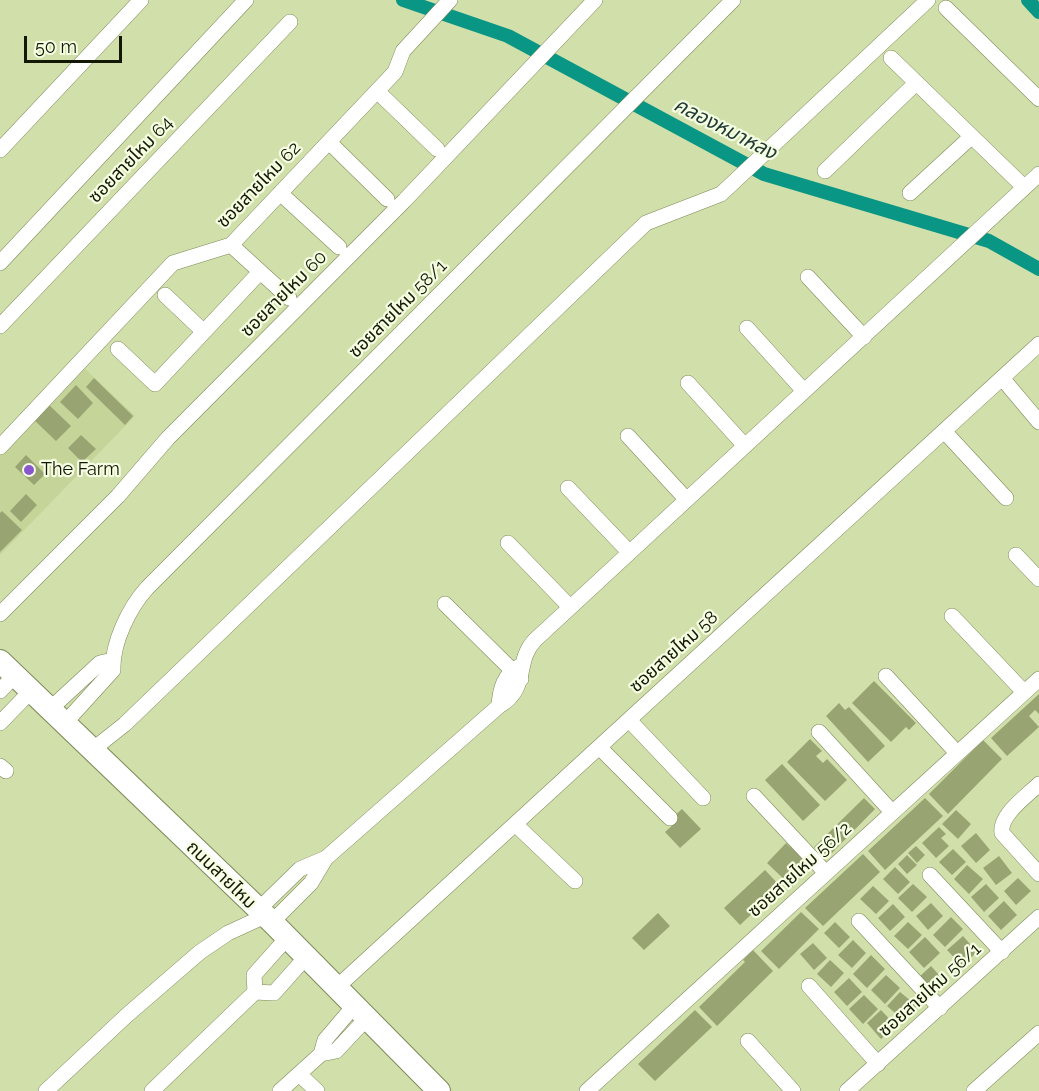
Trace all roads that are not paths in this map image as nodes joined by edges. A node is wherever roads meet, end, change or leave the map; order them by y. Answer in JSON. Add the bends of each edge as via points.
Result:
{"nodes":[{"id":1,"x":141,"y":0,"type":"edge"},
{"id":2,"x":246,"y":0,"type":"edge"},
{"id":3,"x":450,"y":0,"type":"edge"},
{"id":4,"x":595,"y":0,"type":"edge"},
{"id":5,"x":733,"y":0,"type":"edge"},
{"id":6,"x":928,"y":0,"type":"edge"},
{"id":7,"x":946,"y":8,"type":"dead end"},
{"id":8,"x":290,"y":22,"type":"dead end"},
{"id":9,"x":891,"y":58,"type":"dead end"},
{"id":10,"x":916,"y":82,"type":"junction"},
{"id":11,"x":377,"y":91,"type":"junction"},
{"id":12,"x":1039,"y":99,"type":"edge"},
{"id":13,"x":971,"y":137,"type":"junction"},
{"id":14,"x":329,"y":142,"type":"junction"},
{"id":15,"x":437,"y":149,"type":"dead end"},
{"id":16,"x":0,"y":150,"type":"edge"},
{"id":17,"x":825,"y":171,"type":"dead end"},
{"id":18,"x":1039,"y":174,"type":"edge"},
{"id":19,"x":1024,"y":187,"type":"junction"},
{"id":20,"x":280,"y":193,"type":"junction"},
{"id":21,"x":910,"y":193,"type":"dead end"},
{"id":22,"x":387,"y":199,"type":"dead end"},
{"id":23,"x":231,"y":244,"type":"junction"},
{"id":24,"x":339,"y":247,"type":"dead end"},
{"id":25,"x":0,"y":263,"type":"edge"},
{"id":26,"x":260,"y":272,"type":"junction"},
{"id":27,"x":808,"y":277,"type":"dead end"},
{"id":28,"x":165,"y":295,"type":"dead end"},
{"id":29,"x":289,"y":298,"type":"dead end"},
{"id":30,"x":0,"y":326,"type":"edge"},
{"id":31,"x":747,"y":328,"type":"dead end"},
{"id":32,"x":204,"y":332,"type":"junction"},
{"id":33,"x":864,"y":337,"type":"junction"},
{"id":34,"x":1039,"y":344,"type":"edge"},
{"id":35,"x":118,"y":349,"type":"dead end"},
{"id":36,"x":1002,"y":378,"type":"junction"},
{"id":37,"x":688,"y":383,"type":"dead end"},
{"id":38,"x":804,"y":391,"type":"junction"},
{"id":39,"x":1039,"y":423,"type":"edge"},
{"id":40,"x":944,"y":431,"type":"junction"},
{"id":41,"x":628,"y":436,"type":"dead end"},
{"id":42,"x":745,"y":446,"type":"junction"},
{"id":43,"x":0,"y":447,"type":"edge"},
{"id":44,"x":568,"y":488,"type":"dead end"},
{"id":45,"x":1006,"y":498,"type":"dead end"},
{"id":46,"x":686,"y":499,"type":"junction"},
{"id":47,"x":508,"y":543,"type":"dead end"},
{"id":48,"x":628,"y":552,"type":"junction"},
{"id":49,"x":1016,"y":555,"type":"dead end"},
{"id":50,"x":1039,"y":579,"type":"edge"},
{"id":51,"x":445,"y":604,"type":"dead end"},
{"id":52,"x":570,"y":607,"type":"junction"},
{"id":53,"x":0,"y":614,"type":"edge"},
{"id":54,"x":952,"y":616,"type":"dead end"},
{"id":55,"x":518,"y":671,"type":"junction"},
{"id":56,"x":5,"y":676,"type":"edge"},
{"id":57,"x":886,"y":676,"type":"dead end"},
{"id":58,"x":1039,"y":679,"type":"edge"},
{"id":59,"x":31,"y":691,"type":"junction"},
{"id":60,"x":1024,"y":693,"type":"junction"},
{"id":61,"x":57,"y":717,"type":"junction"},
{"id":62,"x":628,"y":720,"type":"junction"},
{"id":63,"x":0,"y":723,"type":"edge"},
{"id":64,"x":819,"y":732,"type":"dead end"},
{"id":65,"x":599,"y":747,"type":"junction"},
{"id":66,"x":92,"y":751,"type":"junction"},
{"id":67,"x":957,"y":753,"type":"junction"},
{"id":68,"x":1039,"y":784,"type":"edge"},
{"id":69,"x":754,"y":796,"type":"dead end"},
{"id":70,"x":703,"y":798,"type":"dead end"},
{"id":71,"x":892,"y":812,"type":"junction"},
{"id":72,"x":670,"y":818,"type":"dead end"},
{"id":73,"x":514,"y":824,"type":"junction"},
{"id":74,"x":826,"y":873,"type":"junction"},
{"id":75,"x":1039,"y":874,"type":"edge"},
{"id":76,"x":930,"y":875,"type":"dead end"},
{"id":77,"x":575,"y":881,"type":"dead end"},
{"id":78,"x":1039,"y":917,"type":"edge"},
{"id":79,"x":859,"y":921,"type":"dead end"},
{"id":80,"x":271,"y":922,"type":"junction"},
{"id":81,"x":1002,"y":952,"type":"junction"},
{"id":82,"x":306,"y":957,"type":"junction"},
{"id":83,"x":809,"y":986,"type":"dead end"},
{"id":84,"x":336,"y":988,"type":"junction"},
{"id":85,"x":255,"y":992,"type":"junction"},
{"id":86,"x":940,"y":1008,"type":"junction"},
{"id":87,"x":360,"y":1012,"type":"junction"},
{"id":88,"x":1039,"y":1033,"type":"edge"},
{"id":89,"x":748,"y":1041,"type":"dead end"},
{"id":90,"x":878,"y":1064,"type":"junction"},
{"id":91,"x":299,"y":1074,"type":"junction"},
{"id":92,"x":46,"y":1091,"type":"edge"},
{"id":93,"x":152,"y":1091,"type":"edge"},
{"id":94,"x":280,"y":1091,"type":"edge"},
{"id":95,"x":317,"y":1091,"type":"edge"},
{"id":96,"x":439,"y":1091,"type":"edge"},
{"id":97,"x":587,"y":1091,"type":"edge"},
{"id":98,"x":793,"y":1091,"type":"edge"},
{"id":99,"x":847,"y":1091,"type":"edge"},
{"id":100,"x":974,"y":1091,"type":"edge"}],
"edges":[{"from":1,"to":16,"type":"street"},
{"from":2,"to":25,"type":"street","name":"ซอยสายไหม 64"},
{"from":3,"to":11,"type":"street","name":"ซอยสายไหม 62","via":[[403,51],[395,72]]},
{"from":4,"to":53,"type":"street","name":"ซอยสายไหม 60"},
{"from":5,"to":61,"type":"street","name":"ซอยสายไหม 58/1","via":[[138,599],[113,660],[113,670]]},
{"from":6,"to":66,"type":"street","via":[[721,194],[646,223]]},
{"from":7,"to":12,"type":"street"},
{"from":8,"to":30,"type":"street","name":"ซอยสายไหม 64"},
{"from":9,"to":10,"type":"street"},
{"from":10,"to":13,"type":"street"},
{"from":10,"to":17,"type":"street"},
{"from":11,"to":14,"type":"street","name":"ซอยสายไหม 62"},
{"from":11,"to":15,"type":"street"},
{"from":13,"to":19,"type":"street"},
{"from":13,"to":21,"type":"street"},
{"from":14,"to":20,"type":"street","name":"ซอยสายไหม 62"},
{"from":14,"to":22,"type":"street"},
{"from":18,"to":19,"type":"street"},
{"from":19,"to":33,"type":"street"},
{"from":20,"to":23,"type":"street","name":"ซอยสายไหม 62"},
{"from":20,"to":24,"type":"street"},
{"from":23,"to":26,"type":"street"},
{"from":23,"to":43,"type":"street","name":"ซอยสายไหม 62","via":[[173,263]]},
{"from":26,"to":29,"type":"street"},
{"from":26,"to":32,"type":"street"},
{"from":27,"to":33,"type":"street"},
{"from":28,"to":32,"type":"street"},
{"from":31,"to":38,"type":"street"},
{"from":32,"to":35,"type":"street","via":[[155,384]]},
{"from":33,"to":38,"type":"street"},
{"from":34,"to":36,"type":"street","name":"ซอยสายไหม 58"},
{"from":36,"to":39,"type":"street"},
{"from":36,"to":40,"type":"street","name":"ซอยสายไหม 58"},
{"from":37,"to":42,"type":"street"},
{"from":38,"to":42,"type":"street"},
{"from":40,"to":45,"type":"street"},
{"from":40,"to":62,"type":"street","name":"ซอยสายไหม 58"},
{"from":41,"to":46,"type":"street"},
{"from":42,"to":46,"type":"street"},
{"from":44,"to":48,"type":"street"},
{"from":46,"to":48,"type":"street"},
{"from":47,"to":52,"type":"street"},
{"from":48,"to":52,"type":"street"},
{"from":49,"to":50,"type":"street"},
{"from":51,"to":55,"type":"street"},
{"from":52,"to":55,"type":"street","via":[[531,644]]},
{"from":54,"to":60,"type":"street"},
{"from":55,"to":80,"type":"street","via":[[514,695],[326,858],[311,883]]},
{"from":56,"to":59,"type":"main road","name":"ถนนสายไหม"},
{"from":57,"to":67,"type":"street"},
{"from":58,"to":60,"type":"street","name":"ซอยสายไหม 56/2"},
{"from":59,"to":61,"type":"main road","name":"ถนนสายไหม"},
{"from":59,"to":63,"type":"street"},
{"from":60,"to":67,"type":"street","name":"ซอยสายไหม 56/2"},
{"from":61,"to":66,"type":"main road","name":"ถนนสายไหม"},
{"from":62,"to":65,"type":"street","name":"ซอยสายไหม 58"},
{"from":62,"to":70,"type":"street"},
{"from":64,"to":71,"type":"street"},
{"from":65,"to":72,"type":"street"},
{"from":65,"to":73,"type":"street","name":"ซอยสายไหม 58"},
{"from":66,"to":80,"type":"main road","name":"ถนนสายไหม"},
{"from":67,"to":71,"type":"street","name":"ซอยสายไหม 56/2"},
{"from":68,"to":75,"type":"street","via":[[1001,826],[1006,838]]},
{"from":69,"to":74,"type":"street"},
{"from":71,"to":74,"type":"street","name":"ซอยสายไหม 56/2"},
{"from":73,"to":77,"type":"street"},
{"from":73,"to":84,"type":"street","name":"ซอยสายไหม 58"},
{"from":74,"to":97,"type":"street","name":"ซอยสายไหม 56/2"},
{"from":76,"to":81,"type":"street"},
{"from":78,"to":81,"type":"street","name":"ซอยสายไหม 56/1"},
{"from":79,"to":86,"type":"street"},
{"from":80,"to":82,"type":"main road","name":"ถนนสายไหม"},
{"from":80,"to":85,"type":"street","via":[[254,975]]},
{"from":80,"to":92,"type":"street","via":[[228,933],[200,952]]},
{"from":81,"to":86,"type":"street","name":"ซอยสายไหม 56/1"},
{"from":82,"to":84,"type":"main road","name":"ถนนสายไหม"},
{"from":82,"to":85,"type":"street","via":[[274,993]]},
{"from":83,"to":90,"type":"street"},
{"from":84,"to":87,"type":"main road","name":"ถนนสายไหม"},
{"from":85,"to":93,"type":"street"},
{"from":86,"to":90,"type":"street","name":"ซอยสายไหม 56/1"},
{"from":87,"to":91,"type":"street","via":[[336,1051],[321,1054]]},
{"from":87,"to":96,"type":"main road","name":"ถนนสายไหม"},
{"from":88,"to":100,"type":"street"},
{"from":89,"to":98,"type":"street"},
{"from":90,"to":99,"type":"street","name":"ซอยสายไหม 56/1"},
{"from":91,"to":94,"type":"street"},
{"from":91,"to":95,"type":"street"}]}
